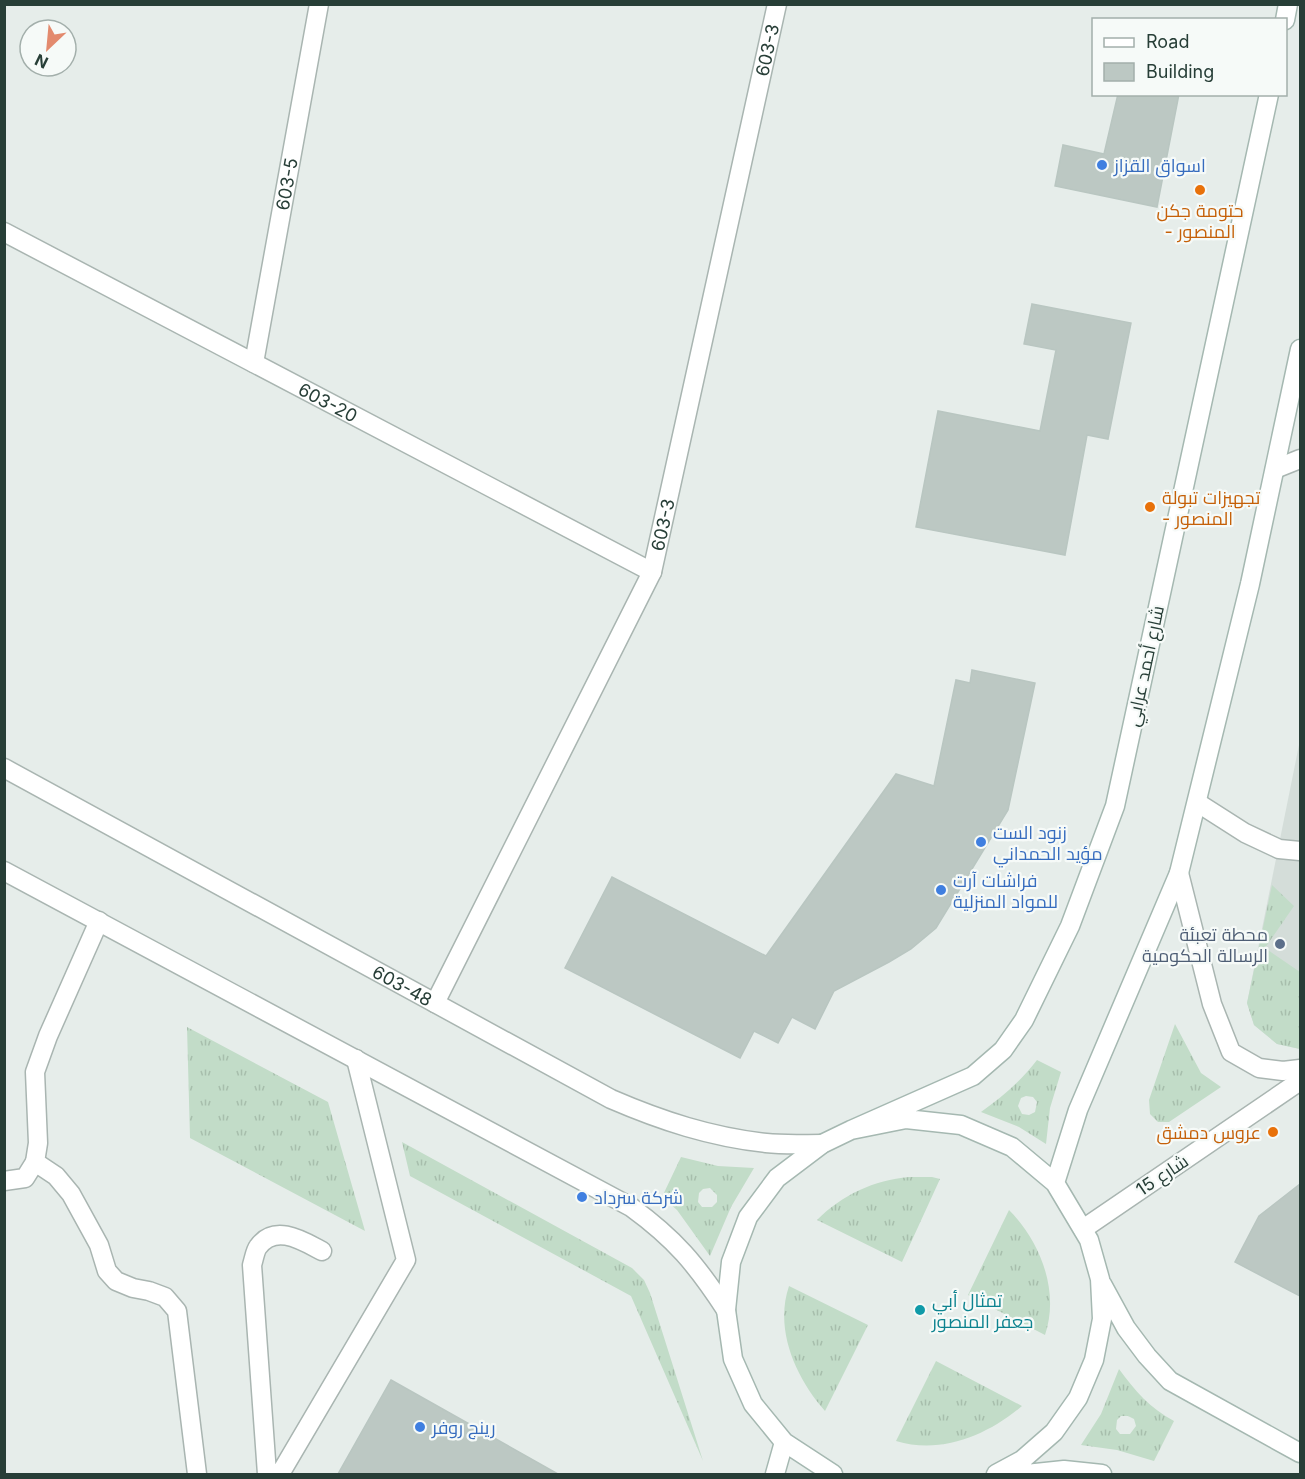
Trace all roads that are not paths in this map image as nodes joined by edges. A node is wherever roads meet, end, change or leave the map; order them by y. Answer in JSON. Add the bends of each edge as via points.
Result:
{"nodes":[{"id":1,"x":319,"y":4,"type":"edge"},
{"id":2,"x":777,"y":4,"type":"edge"},
{"id":3,"x":1269,"y":96,"type":"edge"},
{"id":4,"x":4,"y":232,"type":"edge"},
{"id":5,"x":1300,"y":349,"type":"edge"},
{"id":6,"x":254,"y":363,"type":"junction"},
{"id":7,"x":1300,"y":459,"type":"edge"},
{"id":8,"x":1275,"y":469,"type":"junction"},
{"id":9,"x":652,"y":572,"type":"junction"},
{"id":10,"x":4,"y":768,"type":"edge"},
{"id":11,"x":1198,"y":803,"type":"junction"},
{"id":12,"x":1300,"y":851,"type":"edge"},
{"id":13,"x":4,"y":871,"type":"edge"},
{"id":14,"x":1179,"y":873,"type":"junction"},
{"id":15,"x":99,"y":921,"type":"junction"},
{"id":16,"x":435,"y":1004,"type":"junction"},
{"id":17,"x":356,"y":1059,"type":"junction"},
{"id":18,"x":1300,"y":1069,"type":"edge"},
{"id":19,"x":1300,"y":1081,"type":"edge"},
{"id":20,"x":851,"y":1130,"type":"junction"},
{"id":21,"x":822,"y":1144,"type":"junction"},
{"id":22,"x":35,"y":1162,"type":"junction"},
{"id":23,"x":4,"y":1181,"type":"edge"},
{"id":24,"x":1055,"y":1183,"type":"junction"},
{"id":25,"x":1083,"y":1229,"type":"junction"},
{"id":26,"x":322,"y":1251,"type":"dead end"},
{"id":27,"x":1100,"y":1279,"type":"junction"},
{"id":28,"x":726,"y":1310,"type":"junction"},
{"id":29,"x":784,"y":1442,"type":"junction"},
{"id":30,"x":1300,"y":1453,"type":"edge"},
{"id":31,"x":196,"y":1474,"type":"edge"},
{"id":32,"x":267,"y":1474,"type":"edge"},
{"id":33,"x":280,"y":1474,"type":"edge"},
{"id":34,"x":775,"y":1474,"type":"edge"},
{"id":35,"x":833,"y":1474,"type":"edge"},
{"id":36,"x":996,"y":1474,"type":"edge"},
{"id":37,"x":1026,"y":1474,"type":"edge"},
{"id":38,"x":1102,"y":1474,"type":"edge"}],
"edges":[{"from":1,"to":6,"type":"street","name":"603-5"},
{"from":2,"to":9,"type":"street","name":"603-3"},
{"from":3,"to":20,"type":"street","name":"شارع أحمد عرابي","via":[[1115,806],[1070,926],[1024,1020],[1003,1050],[973,1076]]},
{"from":4,"to":6,"type":"street","name":"603-20"},
{"from":5,"to":8,"type":"street"},
{"from":6,"to":9,"type":"street","name":"603-20"},
{"from":7,"to":8,"type":"street"},
{"from":8,"to":11,"type":"street"},
{"from":9,"to":16,"type":"street","name":"603-3"},
{"from":10,"to":16,"type":"street","name":"603-48"},
{"from":11,"to":12,"type":"street","via":[[1279,849]]},
{"from":11,"to":14,"type":"street"},
{"from":13,"to":15,"type":"street"},
{"from":14,"to":18,"type":"street","via":[[1212,1004],[1231,1052],[1259,1068]]},
{"from":14,"to":24,"type":"street","via":[[1078,1110]]},
{"from":15,"to":17,"type":"street"},
{"from":15,"to":22,"type":"street","via":[[35,1072]]},
{"from":16,"to":21,"type":"street","name":"603-48","via":[[611,1100],[661,1120],[713,1135],[767,1143]]},
{"from":17,"to":28,"type":"street","via":[[631,1207],[685,1252]]},
{"from":17,"to":33,"type":"street","via":[[406,1260]]},
{"from":19,"to":25,"type":"street","name":"شارع 15"},
{"from":20,"to":21,"type":"street"},
{"from":20,"to":24,"type":"street","via":[[906,1119],[961,1125],[1012,1147]]},
{"from":21,"to":28,"type":"street","via":[[777,1178],[748,1217],[731,1262]]},
{"from":22,"to":23,"type":"street","via":[[25,1178]]},
{"from":22,"to":31,"type":"street","via":[[56,1176],[71,1194],[99,1245],[107,1271],[116,1281],[165,1297],[177,1311]]},
{"from":24,"to":25,"type":"street"},
{"from":25,"to":27,"type":"street"},
{"from":26,"to":32,"type":"street","via":[[282,1234],[267,1238],[257,1247],[252,1264]]},
{"from":27,"to":30,"type":"street","via":[[1126,1328],[1170,1381]]},
{"from":27,"to":36,"type":"street","via":[[1102,1319],[1094,1360],[1078,1398],[1054,1432],[1022,1460]]},
{"from":28,"to":29,"type":"street","via":[[733,1359],[753,1404]]},
{"from":29,"to":34,"type":"street"},
{"from":29,"to":35,"type":"street"},
{"from":37,"to":38,"type":"street","via":[[1064,1470]]}]}
